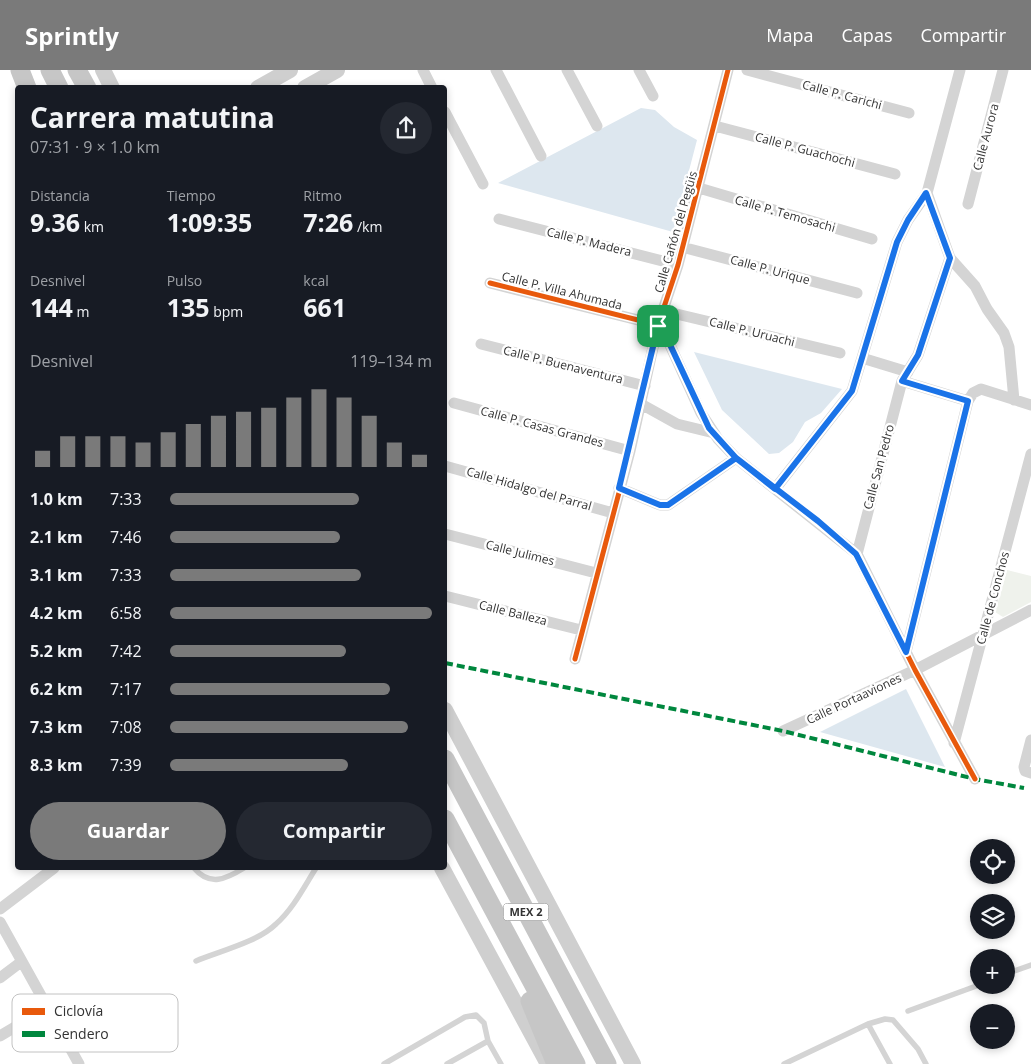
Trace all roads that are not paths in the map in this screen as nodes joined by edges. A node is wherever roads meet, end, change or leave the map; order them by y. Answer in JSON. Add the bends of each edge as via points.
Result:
{"nodes":[{"id":1,"x":16,"y":70,"type":"edge"},
{"id":2,"x":20,"y":70,"type":"edge"},
{"id":3,"x":50,"y":70,"type":"edge"},
{"id":4,"x":77,"y":70,"type":"edge"},
{"id":5,"x":103,"y":70,"type":"edge"},
{"id":6,"x":290,"y":70,"type":"edge"},
{"id":7,"x":337,"y":70,"type":"edge"},
{"id":8,"x":423,"y":70,"type":"edge"},
{"id":9,"x":496,"y":70,"type":"edge"},
{"id":10,"x":567,"y":70,"type":"edge"},
{"id":11,"x":639,"y":70,"type":"edge"},
{"id":12,"x":728,"y":70,"type":"edge"},
{"id":13,"x":747,"y":70,"type":"edge"},
{"id":14,"x":960,"y":70,"type":"edge"},
{"id":15,"x":1003,"y":70,"type":"edge"},
{"id":16,"x":276,"y":83,"type":"edge"},
{"id":17,"x":24,"y":85,"type":"edge"},
{"id":18,"x":25,"y":85,"type":"edge"},
{"id":19,"x":58,"y":85,"type":"edge"},
{"id":20,"x":84,"y":85,"type":"edge"},
{"id":21,"x":110,"y":85,"type":"edge"},
{"id":22,"x":311,"y":85,"type":"edge"},
{"id":23,"x":430,"y":85,"type":"edge"},
{"id":24,"x":653,"y":96,"type":"dead end"},
{"id":25,"x":909,"y":113,"type":"dead end"},
{"id":26,"x":447,"y":116,"type":"edge"},
{"id":27,"x":597,"y":126,"type":"dead end"},
{"id":28,"x":716,"y":126,"type":"junction"},
{"id":29,"x":541,"y":156,"type":"dead end"},
{"id":30,"x":895,"y":174,"type":"dead end"},
{"id":31,"x":483,"y":184,"type":"dead end"},
{"id":32,"x":699,"y":188,"type":"junction"},
{"id":33,"x":926,"y":193,"type":"junction"},
{"id":34,"x":968,"y":204,"type":"dead end"},
{"id":35,"x":499,"y":219,"type":"dead end"},
{"id":36,"x":872,"y":239,"type":"dead end"},
{"id":37,"x":682,"y":247,"type":"junction"},
{"id":38,"x":950,"y":258,"type":"junction"},
{"id":39,"x":678,"y":265,"type":"junction"},
{"id":40,"x":490,"y":283,"type":"dead end"},
{"id":41,"x":858,"y":293,"type":"dead end"},
{"id":42,"x":664,"y":311,"type":"junction"},
{"id":43,"x":658,"y":326,"type":"junction"},
{"id":44,"x":481,"y":344,"type":"dead end"},
{"id":45,"x":840,"y":353,"type":"dead end"},
{"id":46,"x":862,"y":358,"type":"junction"},
{"id":47,"x":905,"y":377,"type":"junction"},
{"id":48,"x":645,"y":386,"type":"junction"},
{"id":49,"x":1014,"y":400,"type":"junction"},
{"id":50,"x":968,"y":401,"type":"junction"},
{"id":51,"x":454,"y":403,"type":"dead end"},
{"id":52,"x":641,"y":404,"type":"junction"},
{"id":53,"x":1031,"y":405,"type":"edge"},
{"id":54,"x":714,"y":433,"type":"junction"},
{"id":55,"x":630,"y":451,"type":"junction"},
{"id":56,"x":1031,"y":454,"type":"edge"},
{"id":57,"x":736,"y":458,"type":"junction"},
{"id":58,"x":447,"y":467,"type":"edge"},
{"id":59,"x":619,"y":488,"type":"junction"},
{"id":60,"x":775,"y":489,"type":"junction"},
{"id":61,"x":612,"y":512,"type":"junction"},
{"id":62,"x":447,"y":535,"type":"edge"},
{"id":63,"x":856,"y":554,"type":"junction"},
{"id":64,"x":596,"y":573,"type":"junction"},
{"id":65,"x":447,"y":596,"type":"edge"},
{"id":66,"x":1031,"y":610,"type":"edge"},
{"id":67,"x":582,"y":630,"type":"junction"},
{"id":68,"x":985,"y":633,"type":"junction"},
{"id":69,"x":906,"y":652,"type":"junction"},
{"id":70,"x":574,"y":660,"type":"dead end"},
{"id":71,"x":915,"y":670,"type":"junction"},
{"id":72,"x":447,"y":714,"type":"edge"},
{"id":73,"x":783,"y":731,"type":"dead end"},
{"id":74,"x":1031,"y":740,"type":"edge"},
{"id":75,"x":954,"y":743,"type":"junction"},
{"id":76,"x":447,"y":763,"type":"edge"},
{"id":77,"x":1028,"y":772,"type":"edge"},
{"id":78,"x":975,"y":779,"type":"dead end"},
{"id":79,"x":447,"y":824,"type":"edge"},
{"id":80,"x":51,"y":870,"type":"edge"},
{"id":81,"x":196,"y":870,"type":"edge"},
{"id":82,"x":240,"y":870,"type":"edge"},
{"id":83,"x":315,"y":870,"type":"edge"},
{"id":84,"x":443,"y":870,"type":"edge"},
{"id":85,"x":0,"y":909,"type":"edge"},
{"id":86,"x":0,"y":922,"type":"edge"},
{"id":87,"x":514,"y":950,"type":"junction"},
{"id":88,"x":196,"y":961,"type":"dead end"},
{"id":89,"x":21,"y":962,"type":"junction"},
{"id":90,"x":1031,"y":965,"type":"edge"},
{"id":91,"x":1015,"y":971,"type":"edge"},
{"id":92,"x":0,"y":978,"type":"edge"},
{"id":93,"x":970,"y":988,"type":"edge"},
{"id":94,"x":38,"y":994,"type":"edge"},
{"id":95,"x":908,"y":1011,"type":"dead end"},
{"id":96,"x":581,"y":1014,"type":"junction"},
{"id":97,"x":868,"y":1024,"type":"junction"},
{"id":98,"x":12,"y":1029,"type":"edge"},
{"id":99,"x":0,"y":1036,"type":"edge"},
{"id":100,"x":488,"y":1041,"type":"junction"},
{"id":101,"x":72,"y":1052,"type":"edge"},
{"id":102,"x":79,"y":1064,"type":"edge"},
{"id":103,"x":384,"y":1064,"type":"edge"},
{"id":104,"x":447,"y":1064,"type":"edge"},
{"id":105,"x":501,"y":1064,"type":"edge"},
{"id":106,"x":548,"y":1064,"type":"edge"},
{"id":107,"x":556,"y":1064,"type":"edge"},
{"id":108,"x":576,"y":1064,"type":"edge"},
{"id":109,"x":608,"y":1064,"type":"edge"},
{"id":110,"x":616,"y":1064,"type":"edge"},
{"id":111,"x":633,"y":1064,"type":"edge"},
{"id":112,"x":784,"y":1064,"type":"edge"},
{"id":113,"x":890,"y":1064,"type":"edge"},
{"id":114,"x":926,"y":1064,"type":"edge"}],
"edges":[{"from":1,"to":17,"type":"main road"},
{"from":2,"to":18,"type":"highway"},
{"from":3,"to":19,"type":"highway"},
{"from":4,"to":20,"type":"highway"},
{"from":5,"to":21,"type":"main road"},
{"from":6,"to":16,"type":"main road"},
{"from":7,"to":22,"type":"main road"},
{"from":8,"to":23,"type":"street"},
{"from":9,"to":29,"type":"street"},
{"from":10,"to":27,"type":"street"},
{"from":11,"to":24,"type":"street"},
{"from":12,"to":28,"type":"street","name":"Calle Cañón del Pegüis"},
{"from":13,"to":25,"type":"street","name":"Calle P. Carichi"},
{"from":14,"to":33,"type":"street"},
{"from":15,"to":34,"type":"street","name":"Calle Aurora"},
{"from":26,"to":31,"type":"street"},
{"from":28,"to":30,"type":"street","name":"Calle P. Guachochi"},
{"from":28,"to":32,"type":"street","name":"Calle Cañón del Pegüis"},
{"from":32,"to":36,"type":"street","name":"Calle P. Temosachi"},
{"from":32,"to":37,"type":"street","name":"Calle Cañón del Pegüis"},
{"from":33,"to":38,"type":"street"},
{"from":33,"to":46,"type":"street","via":[[897,242]]},
{"from":35,"to":39,"type":"street","name":"Calle P. Madera"},
{"from":37,"to":39,"type":"street","name":"Calle Cañón del Pegüis"},
{"from":37,"to":41,"type":"street","name":"Calle P. Urique"},
{"from":38,"to":47,"type":"street","name":"Calle San Pedro","via":[[918,355]]},
{"from":38,"to":49,"type":"street","via":[[975,286],[1004,333],[1009,347]]},
{"from":39,"to":42,"type":"street","name":"Calle Cañón del Pegüis"},
{"from":40,"to":43,"type":"street","name":"Calle P. Villa Ahumada"},
{"from":42,"to":43,"type":"street","name":"Calle Cañón del Pegüis"},
{"from":42,"to":45,"type":"street","name":"Calle P. Uruachi"},
{"from":43,"to":48,"type":"street","name":"Calle Cañón del Pegüis"},
{"from":43,"to":54,"type":"street"},
{"from":44,"to":48,"type":"street","name":"Calle P. Buenaventura"},
{"from":46,"to":47,"type":"street"},
{"from":46,"to":60,"type":"street","via":[[852,391]]},
{"from":47,"to":50,"type":"street"},
{"from":47,"to":63,"type":"street","name":"Calle San Pedro"},
{"from":48,"to":52,"type":"street","name":"Calle Cañón del Pegüis"},
{"from":49,"to":50,"type":"street","via":[[981,390],[972,393]]},
{"from":49,"to":53,"type":"street"},
{"from":50,"to":69,"type":"street"},
{"from":51,"to":55,"type":"street","name":"Calle P. Casas Grandes"},
{"from":52,"to":54,"type":"street","via":[[677,424]]},
{"from":52,"to":55,"type":"street","name":"Calle Cañón del Pegüis"},
{"from":54,"to":57,"type":"street"},
{"from":55,"to":59,"type":"street","name":"Calle Cañón del Pegüis"},
{"from":56,"to":68,"type":"street","name":"Calle de Conchos"},
{"from":57,"to":59,"type":"street","via":[[668,505],[660,505]]},
{"from":57,"to":60,"type":"street"},
{"from":58,"to":61,"type":"street","name":"Calle Hidalgo del Parral"},
{"from":59,"to":61,"type":"street","name":"Calle Cañón del Pegüis"},
{"from":60,"to":63,"type":"street"},
{"from":61,"to":64,"type":"street","name":"Calle Cañón del Pegüis"},
{"from":62,"to":64,"type":"street","name":"Calle Julimes"},
{"from":63,"to":69,"type":"street"},
{"from":64,"to":67,"type":"street","name":"Calle Cañón del Pegüis"},
{"from":65,"to":67,"type":"street","name":"Calle Balleza"},
{"from":66,"to":68,"type":"street","name":"Calle Portaaviones"},
{"from":67,"to":70,"type":"street","name":"Calle Cañón del Pegüis"},
{"from":68,"to":71,"type":"street","name":"Calle Portaaviones"},
{"from":68,"to":75,"type":"street","name":"Calle de Conchos"},
{"from":69,"to":71,"type":"street"},
{"from":71,"to":73,"type":"street","name":"Calle Portaaviones"},
{"from":71,"to":75,"type":"street"},
{"from":72,"to":111,"type":"main road"},
{"from":74,"to":77,"type":"street"},
{"from":75,"to":78,"type":"street"},
{"from":76,"to":96,"type":"highway","number":"MEX 2"},
{"from":79,"to":87,"type":"highway","number":"MEX 2"},
{"from":80,"to":85,"type":"street"},
{"from":81,"to":82,"type":"lane","via":[[216,881]]},
{"from":83,"to":88,"type":"lane","via":[[275,925],[261,935]]},
{"from":84,"to":106,"type":"main road"},
{"from":86,"to":89,"type":"street"},
{"from":87,"to":107,"type":"highway","via":[[534,1013]]},
{"from":87,"to":108,"type":"highway","number":"MEX 2"},
{"from":89,"to":92,"type":"street"},
{"from":89,"to":94,"type":"street"},
{"from":90,"to":91,"type":"lane"},
{"from":93,"to":95,"type":"lane"},
{"from":96,"to":109,"type":"highway","number":"MEX 2"},
{"from":96,"to":110,"type":"highway"},
{"from":97,"to":112,"type":"lane"},
{"from":97,"to":113,"type":"lane"},
{"from":97,"to":114,"type":"lane","via":[[893,1020],[918,1049]]},
{"from":98,"to":99,"type":"street"},
{"from":100,"to":103,"type":"lane","via":[[484,1023],[476,1015],[466,1017]]},
{"from":100,"to":104,"type":"lane"},
{"from":100,"to":105,"type":"lane"},
{"from":101,"to":102,"type":"street"}]}
